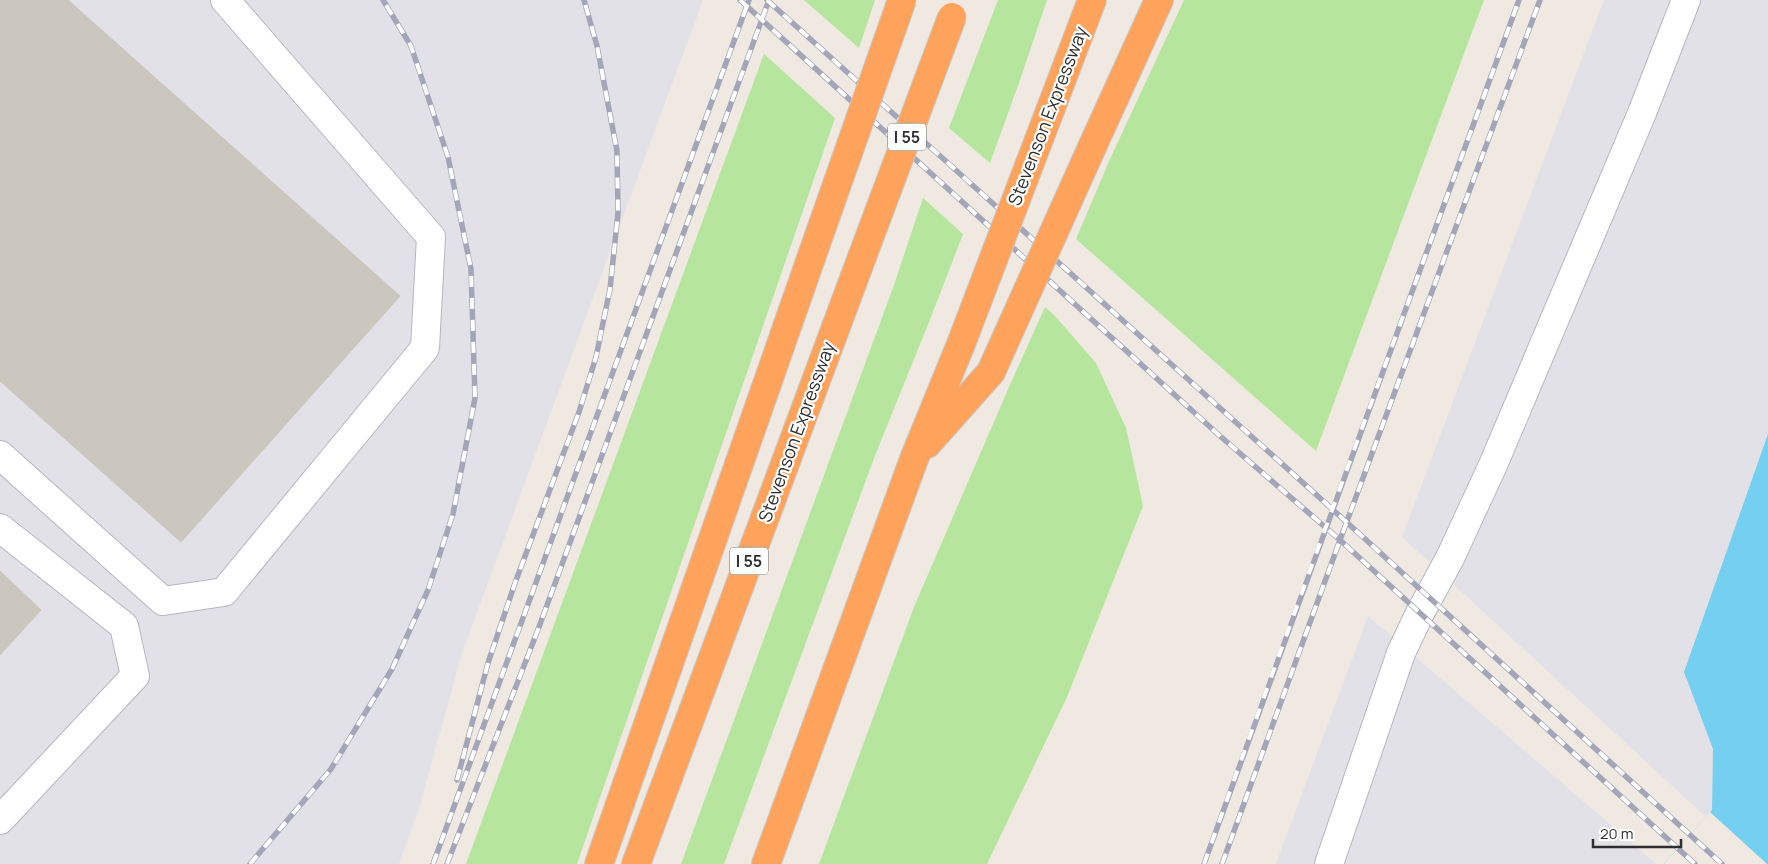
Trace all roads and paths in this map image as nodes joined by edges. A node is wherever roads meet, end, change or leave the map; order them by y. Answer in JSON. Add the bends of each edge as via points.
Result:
{"nodes":[{"id":1,"x":225,"y":0,"type":"edge"},
{"id":2,"x":902,"y":0,"type":"edge"},
{"id":3,"x":1092,"y":0,"type":"edge"},
{"id":4,"x":1159,"y":0,"type":"edge"},
{"id":5,"x":1686,"y":0,"type":"edge"},
{"id":6,"x":955,"y":8,"type":"edge"},
{"id":7,"x":0,"y":455,"type":"edge"},
{"id":8,"x":914,"y":459,"type":"junction"},
{"id":9,"x":0,"y":528,"type":"edge"},
{"id":10,"x":0,"y":820,"type":"edge"},
{"id":11,"x":599,"y":864,"type":"edge"},
{"id":12,"x":636,"y":864,"type":"edge"},
{"id":13,"x":766,"y":864,"type":"edge"},
{"id":14,"x":1329,"y":864,"type":"edge"}],
"edges":[{"from":1,"to":7,"type":"lane","via":[[431,237],[425,348],[224,592],[163,601]]},
{"from":2,"to":11,"type":"highway","bridge":true},
{"from":3,"to":8,"type":"highway","name":"Stevenson Expressway","bridge":true},
{"from":4,"to":8,"type":"highway","bridge":true,"via":[[992,372]]},
{"from":5,"to":14,"type":"lane","via":[[1638,122],[1493,464],[1450,558],[1400,653]]},
{"from":6,"to":12,"type":"highway","name":"Stevenson Expressway","number":"I 55","bridge":true},
{"from":8,"to":13,"type":"highway"},
{"from":9,"to":10,"type":"lane","via":[[124,626],[135,676]]}]}
